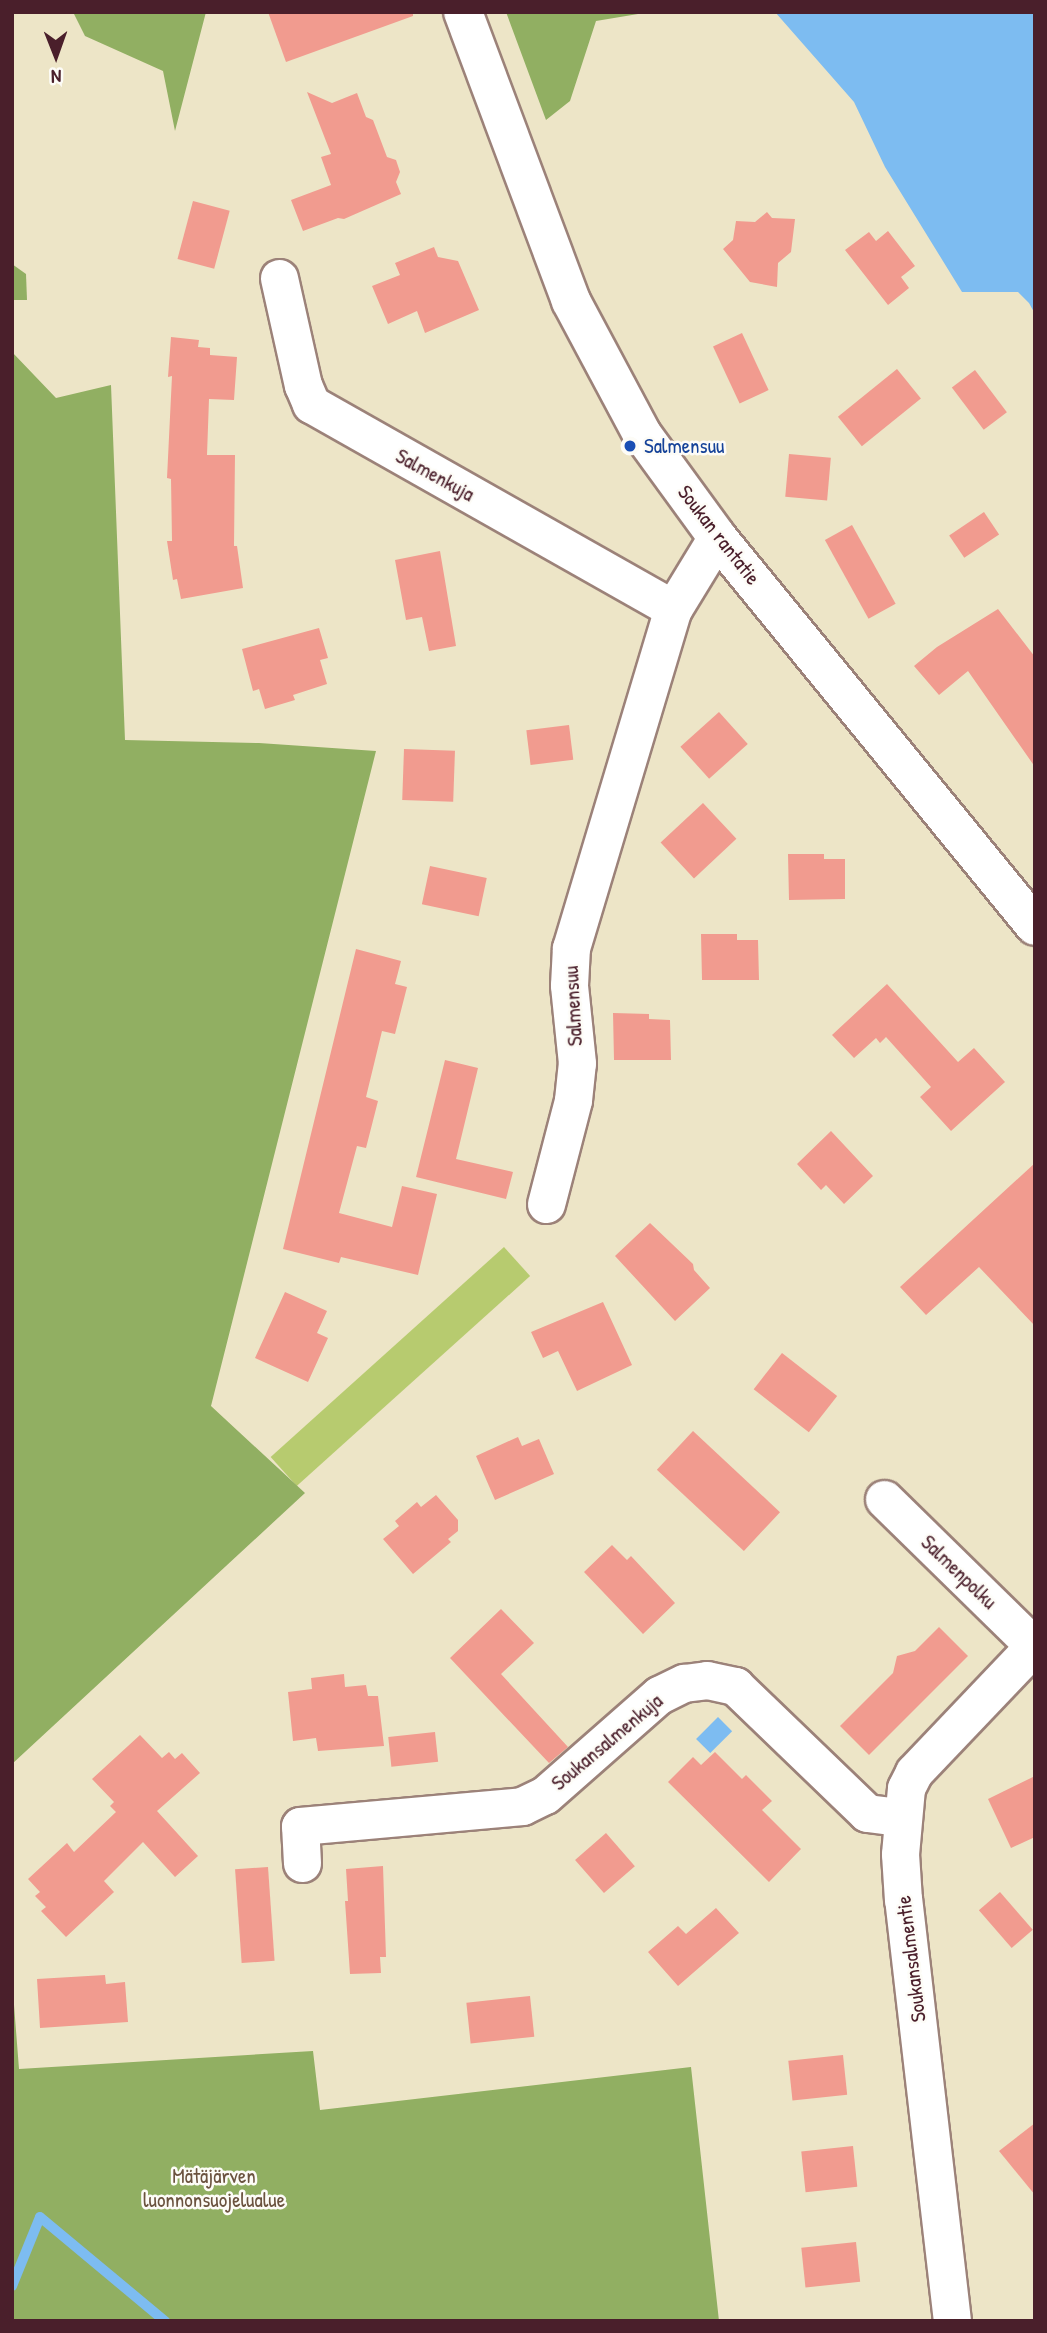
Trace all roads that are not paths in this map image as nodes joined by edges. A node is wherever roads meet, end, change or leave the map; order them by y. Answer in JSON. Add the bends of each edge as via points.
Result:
{"nodes":[{"id":1,"x":463,"y":12,"type":"edge"},
{"id":2,"x":279,"y":278,"type":"dead end"},
{"id":3,"x":717,"y":537,"type":"junction"},
{"id":4,"x":673,"y":609,"type":"junction"},
{"id":5,"x":1035,"y":926,"type":"edge"},
{"id":6,"x":546,"y":1204,"type":"dead end"},
{"id":7,"x":884,"y":1499,"type":"dead end"},
{"id":8,"x":1034,"y":1645,"type":"edge"},
{"id":9,"x":902,"y":1817,"type":"junction"},
{"id":10,"x":302,"y":1863,"type":"dead end"},
{"id":11,"x":952,"y":2321,"type":"edge"}],
"edges":[{"from":1,"to":3,"type":"street","name":"Soukan rantatie","via":[[570,301],[642,434]]},
{"from":2,"to":4,"type":"street","name":"Salmenkuja","via":[[311,404]]},
{"from":3,"to":4,"type":"street","name":"Salmensuu"},
{"from":3,"to":5,"type":"street","name":"Soukan rantatie"},
{"from":4,"to":6,"type":"street","name":"Salmensuu","via":[[571,948],[575,1088]]},
{"from":7,"to":8,"type":"street","name":"Salmenpolku"},
{"from":8,"to":9,"type":"street","name":"Soukansalmentie","via":[[914,1772],[905,1788]]},
{"from":9,"to":10,"type":"street","name":"Soukansalmenkuja","via":[[867,1813],[735,1686],[707,1680],[684,1683],[659,1695],[545,1795],[522,1806],[300,1826]]},
{"from":9,"to":11,"type":"street","name":"Soukansalmentie","via":[[903,1900]]}]}
